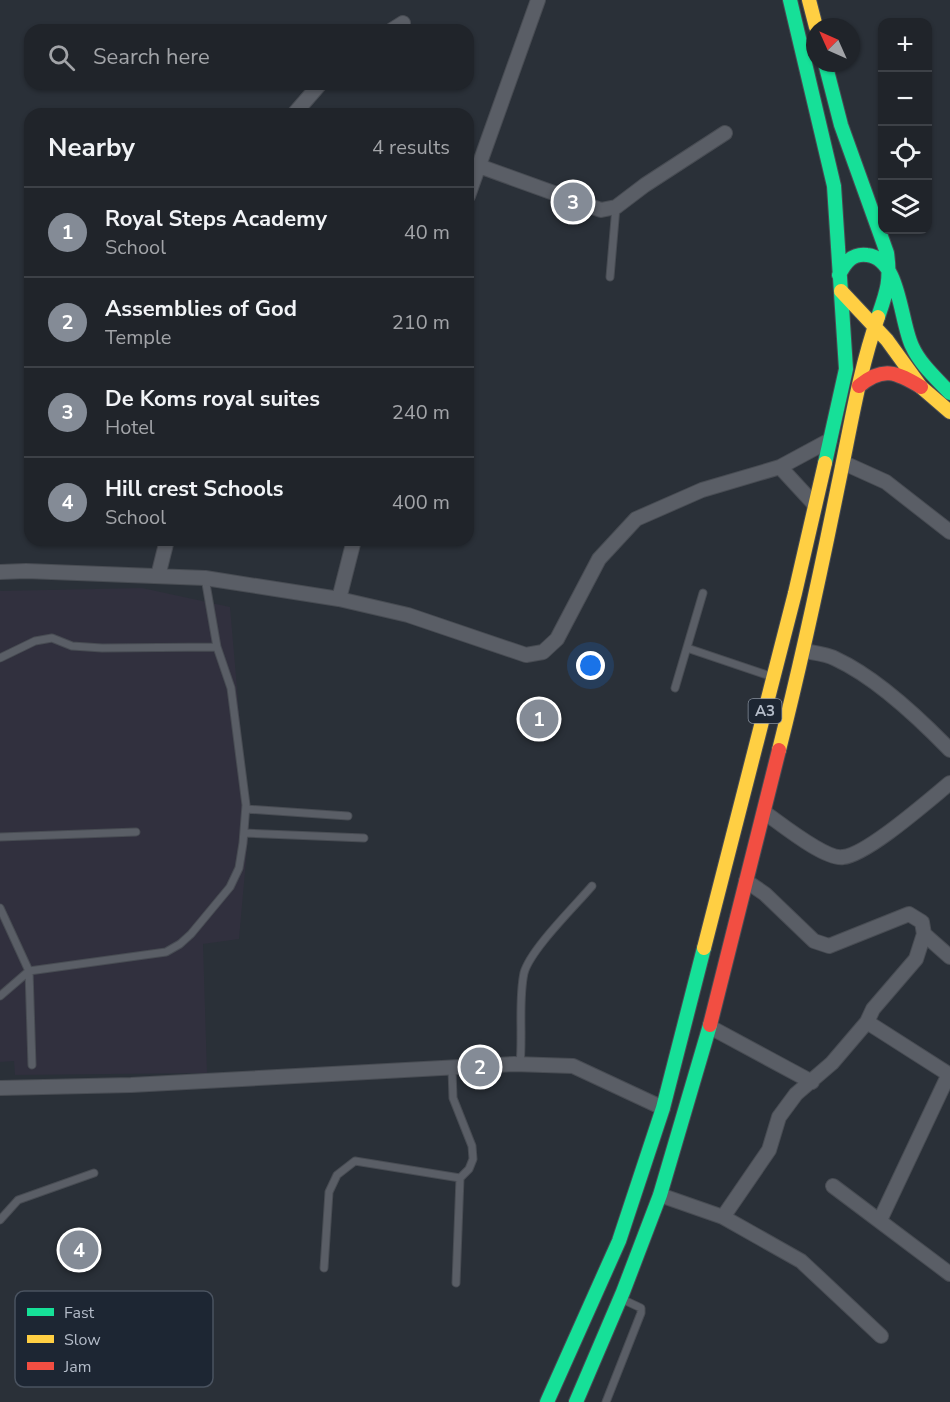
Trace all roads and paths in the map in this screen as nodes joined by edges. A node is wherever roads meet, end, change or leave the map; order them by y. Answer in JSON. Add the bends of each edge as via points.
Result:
{"nodes":[{"id":1,"x":538,"y":0,"type":"edge"},
{"id":2,"x":790,"y":0,"type":"edge"},
{"id":3,"x":809,"y":0,"type":"edge"},
{"id":4,"x":814,"y":18,"type":"edge"},
{"id":5,"x":827,"y":72,"type":"edge"},
{"id":6,"x":315,"y":90,"type":"edge"},
{"id":7,"x":299,"y":108,"type":"edge"},
{"id":8,"x":725,"y":133,"type":"dead end"},
{"id":9,"x":479,"y":166,"type":"junction"},
{"id":10,"x":474,"y":180,"type":"edge"},
{"id":11,"x":616,"y":207,"type":"junction"},
{"id":12,"x":889,"y":266,"type":"junction"},
{"id":13,"x":839,"y":275,"type":"junction"},
{"id":14,"x":610,"y":277,"type":"dead end"},
{"id":15,"x":840,"y":291,"type":"junction"},
{"id":16,"x":875,"y":327,"type":"junction"},
{"id":17,"x":859,"y":386,"type":"junction"},
{"id":18,"x":921,"y":387,"type":"junction"},
{"id":19,"x":949,"y":392,"type":"edge"},
{"id":20,"x":950,"y":412,"type":"edge"},
{"id":21,"x":830,"y":440,"type":"junction"},
{"id":22,"x":844,"y":463,"type":"junction"},
{"id":23,"x":780,"y":467,"type":"junction"},
{"id":24,"x":815,"y":505,"type":"junction"},
{"id":25,"x":950,"y":532,"type":"edge"},
{"id":26,"x":165,"y":546,"type":"edge"},
{"id":27,"x":352,"y":546,"type":"edge"},
{"id":28,"x":0,"y":572,"type":"edge"},
{"id":29,"x":158,"y":576,"type":"junction"},
{"id":30,"x":205,"y":578,"type":"junction"},
{"id":31,"x":703,"y":593,"type":"dead end"},
{"id":32,"x":339,"y":599,"type":"junction"},
{"id":33,"x":217,"y":647,"type":"junction"},
{"id":34,"x":687,"y":648,"type":"junction"},
{"id":35,"x":804,"y":651,"type":"junction"},
{"id":36,"x":0,"y":658,"type":"edge"},
{"id":37,"x":774,"y":678,"type":"junction"},
{"id":38,"x":675,"y":688,"type":"dead end"},
{"id":39,"x":758,"y":738,"type":"junction"},
{"id":40,"x":780,"y":746,"type":"junction"},
{"id":41,"x":950,"y":750,"type":"edge"},
{"id":42,"x":950,"y":783,"type":"edge"},
{"id":43,"x":246,"y":809,"type":"junction"},
{"id":44,"x":764,"y":812,"type":"junction"},
{"id":45,"x":348,"y":816,"type":"dead end"},
{"id":46,"x":136,"y":832,"type":"dead end"},
{"id":47,"x":244,"y":833,"type":"junction"},
{"id":48,"x":0,"y":837,"type":"edge"},
{"id":49,"x":364,"y":838,"type":"dead end"},
{"id":50,"x":747,"y":881,"type":"junction"},
{"id":51,"x":592,"y":886,"type":"dead end"},
{"id":52,"x":0,"y":908,"type":"edge"},
{"id":53,"x":924,"y":934,"type":"junction"},
{"id":54,"x":950,"y":957,"type":"edge"},
{"id":55,"x":29,"y":971,"type":"junction"},
{"id":56,"x":0,"y":996,"type":"edge"},
{"id":57,"x":867,"y":1022,"type":"junction"},
{"id":58,"x":710,"y":1027,"type":"junction"},
{"id":59,"x":32,"y":1065,"type":"dead end"},
{"id":60,"x":520,"y":1065,"type":"junction"},
{"id":61,"x":452,"y":1069,"type":"junction"},
{"id":62,"x":949,"y":1075,"type":"edge"},
{"id":63,"x":812,"y":1082,"type":"junction"},
{"id":64,"x":0,"y":1088,"type":"edge"},
{"id":65,"x":663,"y":1108,"type":"junction"},
{"id":66,"x":94,"y":1173,"type":"dead end"},
{"id":67,"x":460,"y":1178,"type":"junction"},
{"id":68,"x":833,"y":1186,"type":"dead end"},
{"id":69,"x":660,"y":1195,"type":"junction"},
{"id":70,"x":723,"y":1217,"type":"junction"},
{"id":71,"x":0,"y":1220,"type":"edge"},
{"id":72,"x":880,"y":1220,"type":"junction"},
{"id":73,"x":324,"y":1268,"type":"dead end"},
{"id":74,"x":950,"y":1274,"type":"edge"},
{"id":75,"x":456,"y":1283,"type":"dead end"},
{"id":76,"x":620,"y":1298,"type":"junction"},
{"id":77,"x":881,"y":1336,"type":"dead end"},
{"id":78,"x":547,"y":1402,"type":"edge"},
{"id":79,"x":576,"y":1402,"type":"edge"},
{"id":80,"x":606,"y":1402,"type":"edge"}],
"edges":[{"from":1,"to":9,"type":"street"},
{"from":2,"to":13,"type":"main road","number":"A3","via":[[834,186]]},
{"from":3,"to":4,"type":"main road"},
{"from":5,"to":12,"type":"main road","number":"A3","via":[[841,125]]},
{"from":6,"to":7,"type":"street"},
{"from":8,"to":11,"type":"street"},
{"from":9,"to":10,"type":"street"},
{"from":9,"to":11,"type":"street","via":[[601,210]]},
{"from":11,"to":14,"type":"lane"},
{"from":12,"to":13,"type":"main road","via":[[876,255],[857,255],[843,266]]},
{"from":12,"to":16,"type":"main road","number":"A3","via":[[888,289]]},
{"from":12,"to":19,"type":"main road","via":[[911,346]]},
{"from":13,"to":15,"type":"main road","number":"A3"},
{"from":15,"to":16,"type":"main road"},
{"from":15,"to":21,"type":"main road","number":"A3","via":[[846,369]]},
{"from":16,"to":17,"type":"main road","number":"A3"},
{"from":16,"to":18,"type":"main road"},
{"from":17,"to":18,"type":"main road","via":[[869,376],[884,372],[901,375]]},
{"from":17,"to":22,"type":"main road","number":"A3"},
{"from":18,"to":20,"type":"main road"},
{"from":21,"to":23,"type":"street"},
{"from":21,"to":24,"type":"main road","number":"A3"},
{"from":22,"to":25,"type":"street","via":[[886,482]]},
{"from":22,"to":35,"type":"main road","number":"A3"},
{"from":23,"to":24,"type":"street"},
{"from":23,"to":32,"type":"street","via":[[702,490],[636,519],[599,559],[557,639],[543,652],[526,656],[408,615]]},
{"from":24,"to":37,"type":"main road","number":"A3"},
{"from":26,"to":29,"type":"street"},
{"from":27,"to":32,"type":"street"},
{"from":28,"to":29,"type":"street"},
{"from":29,"to":30,"type":"street"},
{"from":30,"to":32,"type":"street"},
{"from":30,"to":33,"type":"lane"},
{"from":31,"to":34,"type":"lane"},
{"from":33,"to":36,"type":"lane","via":[[102,648],[72,646],[52,638],[35,641]]},
{"from":33,"to":43,"type":"lane","via":[[231,688]]},
{"from":34,"to":37,"type":"lane"},
{"from":34,"to":38,"type":"lane"},
{"from":35,"to":40,"type":"main road","number":"A3"},
{"from":35,"to":41,"type":"street","via":[[835,658],[872,680]]},
{"from":37,"to":39,"type":"main road","number":"A3"},
{"from":39,"to":40,"type":"main road","via":[[767,751]]},
{"from":39,"to":65,"type":"main road","number":"A3"},
{"from":40,"to":44,"type":"main road","number":"A3"},
{"from":42,"to":44,"type":"street","via":[[867,848],[843,858],[822,852]]},
{"from":43,"to":45,"type":"lane"},
{"from":43,"to":47,"type":"lane"},
{"from":44,"to":50,"type":"main road","number":"A3"},
{"from":46,"to":48,"type":"lane"},
{"from":47,"to":49,"type":"lane"},
{"from":47,"to":55,"type":"lane","via":[[239,868],[230,887],[180,944],[166,952]]},
{"from":50,"to":53,"type":"street","via":[[814,941],[829,946],[909,914],[922,921]]},
{"from":50,"to":58,"type":"main road","number":"A3"},
{"from":51,"to":60,"type":"lane","via":[[530,958],[523,984]]},
{"from":52,"to":55,"type":"lane"},
{"from":53,"to":54,"type":"street"},
{"from":53,"to":57,"type":"street","via":[[916,959],[873,1009]]},
{"from":55,"to":56,"type":"lane"},
{"from":55,"to":59,"type":"lane"},
{"from":57,"to":62,"type":"street"},
{"from":57,"to":63,"type":"street"},
{"from":58,"to":63,"type":"street"},
{"from":58,"to":69,"type":"main road","number":"A3"},
{"from":60,"to":61,"type":"street"},
{"from":60,"to":65,"type":"street","via":[[573,1066]]},
{"from":61,"to":64,"type":"street"},
{"from":61,"to":67,"type":"lane","via":[[453,1098],[472,1146],[473,1159]]},
{"from":62,"to":72,"type":"street"},
{"from":63,"to":70,"type":"street","via":[[796,1094],[779,1117],[769,1150]]},
{"from":65,"to":78,"type":"main road","number":"A3","via":[[619,1241]]},
{"from":66,"to":71,"type":"lane","via":[[18,1200]]},
{"from":67,"to":73,"type":"lane","via":[[355,1161],[349,1164],[337,1175],[329,1191]]},
{"from":67,"to":75,"type":"lane"},
{"from":68,"to":72,"type":"street"},
{"from":69,"to":70,"type":"street"},
{"from":69,"to":76,"type":"main road","number":"A3"},
{"from":70,"to":77,"type":"street","via":[[801,1261]]},
{"from":72,"to":74,"type":"street"},
{"from":76,"to":79,"type":"main road","number":"A3"},
{"from":76,"to":80,"type":"lane","via":[[641,1308],[641,1313]]}]}
